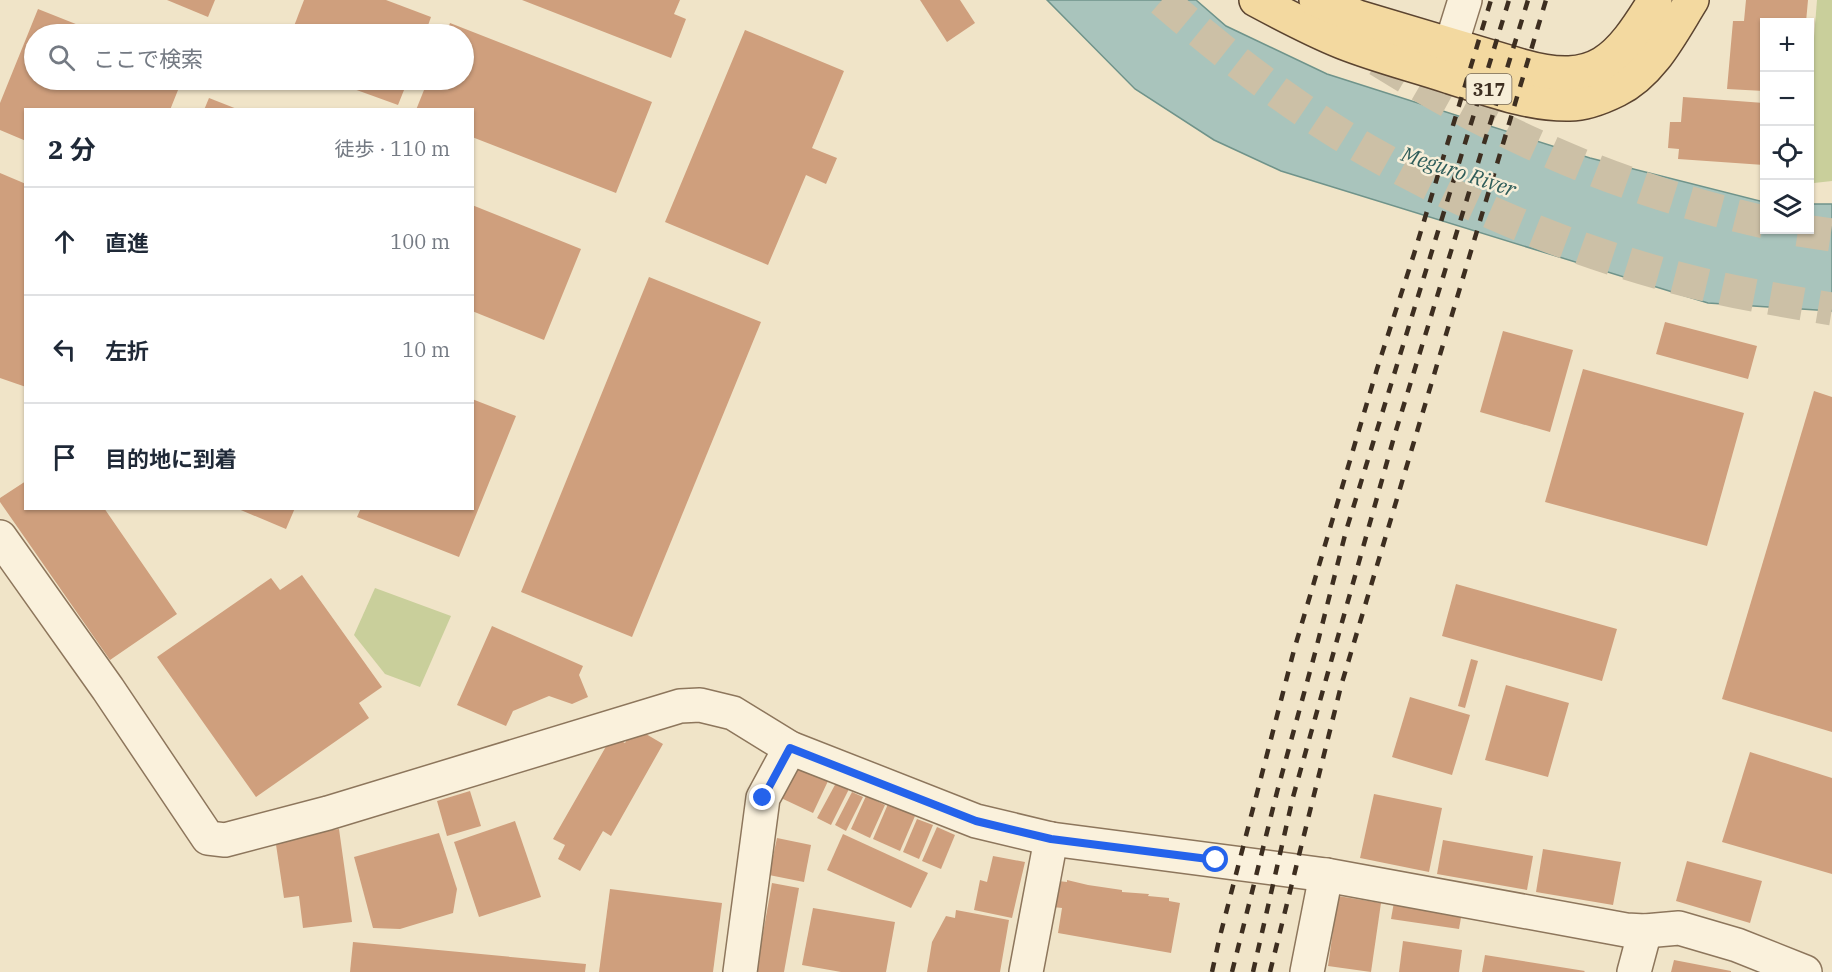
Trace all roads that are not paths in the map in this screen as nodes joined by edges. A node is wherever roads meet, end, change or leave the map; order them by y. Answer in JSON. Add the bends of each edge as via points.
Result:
{"nodes":[{"id":1,"x":1256,"y":0,"type":"edge"},
{"id":2,"x":1316,"y":0,"type":"edge"},
{"id":3,"x":1465,"y":0,"type":"edge"},
{"id":4,"x":1655,"y":0,"type":"edge"},
{"id":5,"x":1692,"y":0,"type":"edge"},
{"id":6,"x":1451,"y":45,"type":"junction"},
{"id":7,"x":0,"y":537,"type":"edge"},
{"id":8,"x":790,"y":748,"type":"junction"},
{"id":9,"x":1051,"y":839,"type":"junction"},
{"id":10,"x":1326,"y":875,"type":"junction"},
{"id":11,"x":1645,"y":931,"type":"junction"},
{"id":12,"x":740,"y":972,"type":"edge"},
{"id":13,"x":1026,"y":972,"type":"edge"},
{"id":14,"x":1307,"y":972,"type":"edge"},
{"id":15,"x":1634,"y":972,"type":"edge"},
{"id":16,"x":1805,"y":972,"type":"edge"}],
"edges":[{"from":1,"to":5,"type":"main road","number":"317","via":[[1344,43],[1509,95],[1571,104],[1598,99],[1638,76]]},
{"from":2,"to":6,"type":"main road","number":"317"},
{"from":3,"to":6,"type":"street"},
{"from":4,"to":6,"type":"main road","number":"317","via":[[1618,52],[1585,71],[1546,73]]},
{"from":7,"to":8,"type":"street","via":[[208,838],[225,840],[328,813],[680,706],[700,705],[733,713]]},
{"from":8,"to":9,"type":"street","via":[[976,821]]},
{"from":8,"to":12,"type":"street","via":[[763,798]]},
{"from":9,"to":10,"type":"street"},
{"from":9,"to":13,"type":"street"},
{"from":10,"to":11,"type":"street"},
{"from":10,"to":14,"type":"street"},
{"from":11,"to":15,"type":"street"},
{"from":11,"to":16,"type":"street","via":[[1678,928],[1737,945]]}]}
